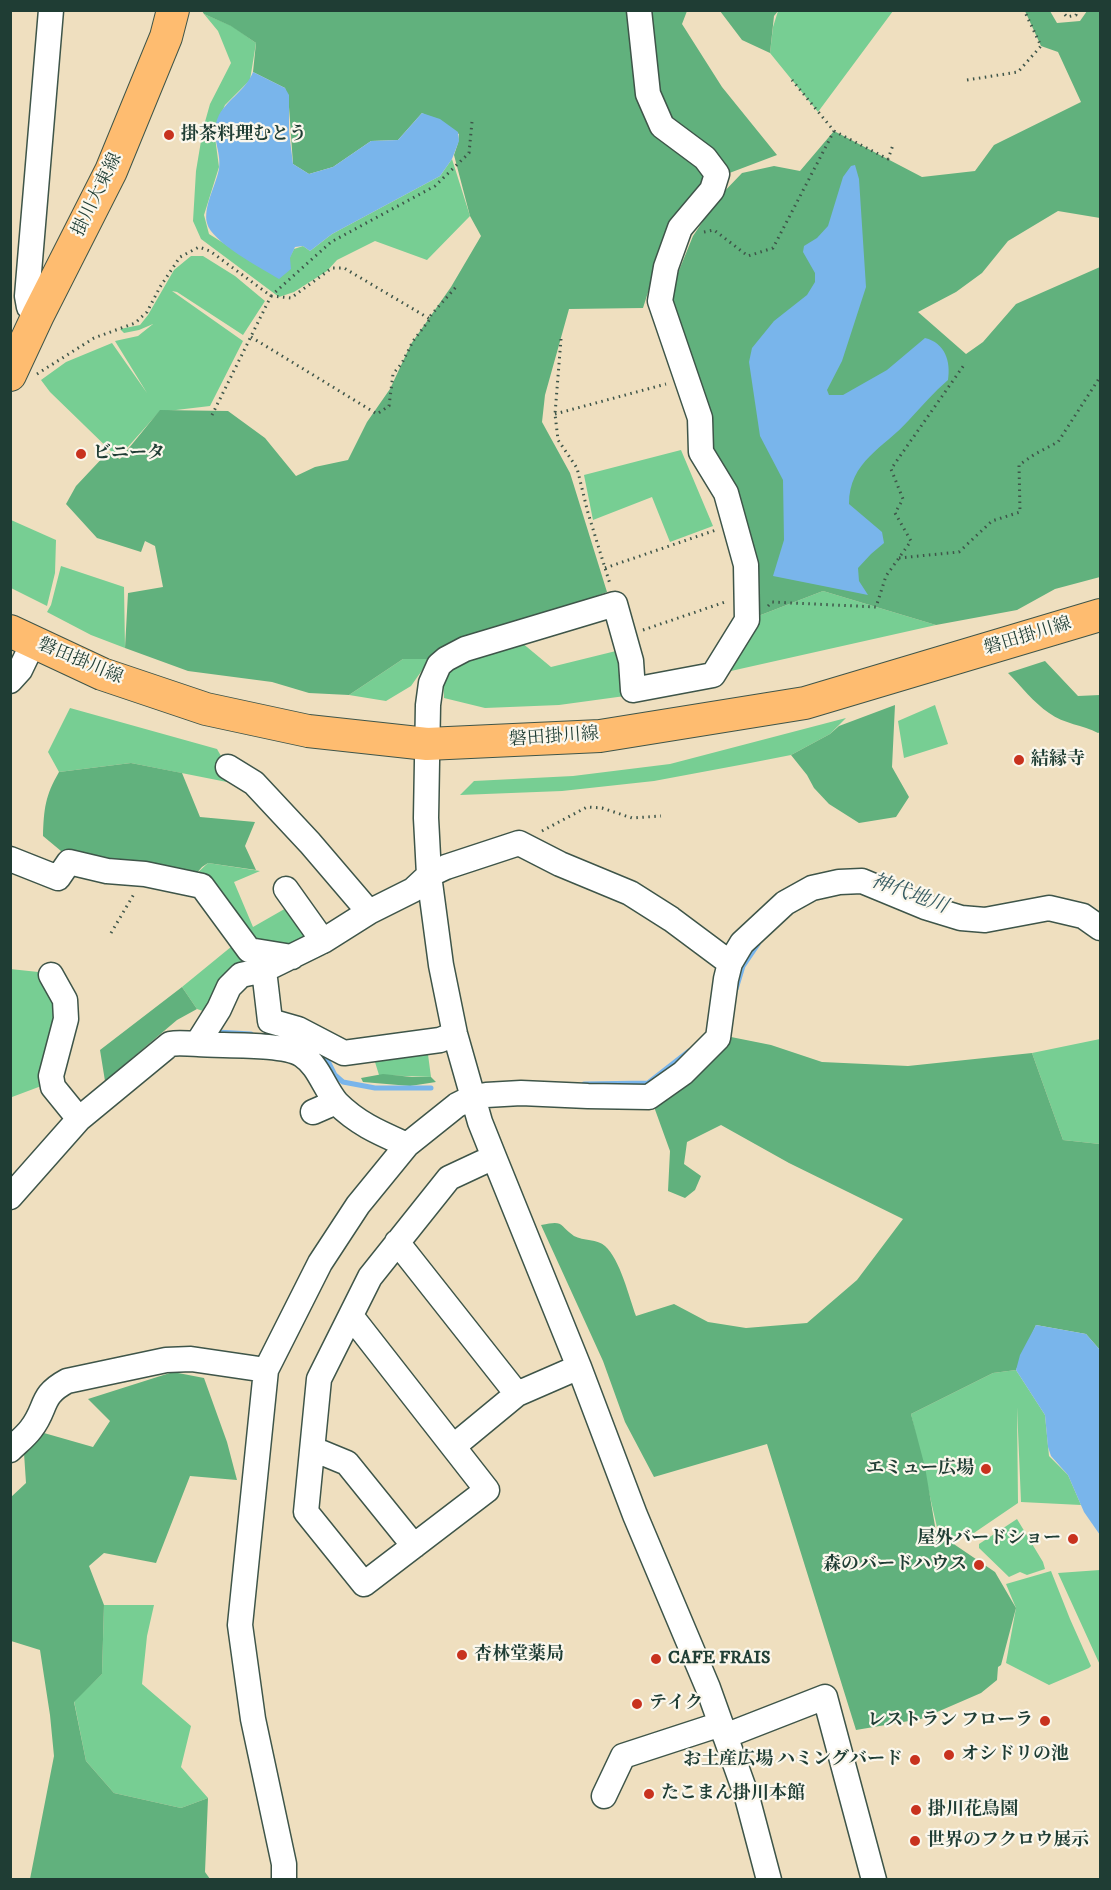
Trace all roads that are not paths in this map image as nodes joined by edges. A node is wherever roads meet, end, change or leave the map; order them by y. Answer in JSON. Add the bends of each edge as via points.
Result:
{"nodes":[{"id":1,"x":51,"y":10,"type":"edge"},
{"id":2,"x":173,"y":10,"type":"edge"},
{"id":3,"x":639,"y":10,"type":"edge"},
{"id":4,"x":38,"y":315,"type":"junction"},
{"id":5,"x":21,"y":375,"type":"edge"},
{"id":6,"x":1101,"y":615,"type":"edge"},
{"id":7,"x":22,"y":637,"type":"edge"},
{"id":8,"x":10,"y":681,"type":"edge"},
{"id":9,"x":427,"y":744,"type":"junction"},
{"id":10,"x":228,"y":767,"type":"dead end"},
{"id":11,"x":10,"y":859,"type":"edge"},
{"id":12,"x":429,"y":875,"type":"junction"},
{"id":13,"x":286,"y":889,"type":"dead end"},
{"id":14,"x":369,"y":912,"type":"junction"},
{"id":15,"x":1101,"y":928,"type":"edge"},
{"id":16,"x":323,"y":941,"type":"junction"},
{"id":17,"x":292,"y":957,"type":"junction"},
{"id":18,"x":730,"y":963,"type":"junction"},
{"id":19,"x":264,"y":970,"type":"junction"},
{"id":20,"x":51,"y":975,"type":"dead end"},
{"id":21,"x":455,"y":1034,"type":"junction"},
{"id":22,"x":197,"y":1044,"type":"junction"},
{"id":23,"x":473,"y":1097,"type":"junction"},
{"id":24,"x":336,"y":1102,"type":"junction"},
{"id":25,"x":313,"y":1112,"type":"dead end"},
{"id":26,"x":79,"y":1119,"type":"junction"},
{"id":27,"x":407,"y":1145,"type":"junction"},
{"id":28,"x":494,"y":1157,"type":"junction"},
{"id":29,"x":10,"y":1197,"type":"edge"},
{"id":30,"x":397,"y":1242,"type":"junction"},
{"id":31,"x":351,"y":1317,"type":"junction"},
{"id":32,"x":579,"y":1367,"type":"junction"},
{"id":33,"x":266,"y":1370,"type":"junction"},
{"id":34,"x":517,"y":1395,"type":"junction"},
{"id":35,"x":454,"y":1446,"type":"junction"},
{"id":36,"x":313,"y":1449,"type":"junction"},
{"id":37,"x":10,"y":1450,"type":"edge"},
{"id":38,"x":414,"y":1546,"type":"junction"},
{"id":39,"x":723,"y":1730,"type":"junction"},
{"id":40,"x":604,"y":1796,"type":"dead end"},
{"id":41,"x":284,"y":1880,"type":"edge"},
{"id":42,"x":769,"y":1880,"type":"edge"},
{"id":43,"x":874,"y":1880,"type":"edge"}],
"edges":[{"from":1,"to":4,"type":"street","via":[[27,296],[29,307]]},
{"from":2,"to":4,"type":"main road","name":"掛川大東線","via":[[166,37],[111,171]]},
{"from":3,"to":9,"type":"street","via":[[648,94],[662,126],[705,158],[717,174],[712,190],[680,228],[666,267],[660,301],[700,418],[701,452],[726,493],[746,565],[747,620],[713,675],[633,690],[632,661],[615,604],[465,649],[446,659],[434,674],[429,693]]},
{"from":4,"to":5,"type":"main road","name":"掛川大東線"},
{"from":6,"to":9,"type":"main road","name":"磐田掛川線","via":[[805,703],[600,736]]},
{"from":7,"to":8,"type":"street","via":[[20,670]]},
{"from":7,"to":9,"type":"main road","name":"磐田掛川線","via":[[102,674],[206,710],[308,731]]},
{"from":9,"to":12,"type":"street"},
{"from":10,"to":14,"type":"street","via":[[254,783]]},
{"from":11,"to":17,"type":"street","via":[[58,878],[69,862],[202,886],[249,950]]},
{"from":12,"to":14,"type":"street","via":[[413,890]]},
{"from":12,"to":18,"type":"street","via":[[519,843],[630,893]]},
{"from":12,"to":21,"type":"street"},
{"from":13,"to":16,"type":"street"},
{"from":14,"to":16,"type":"street"},
{"from":15,"to":18,"type":"street","via":[[1083,916],[1049,908],[985,920],[961,918],[862,881],[839,882],[812,888],[784,903],[742,943]]},
{"from":16,"to":17,"type":"street"},
{"from":17,"to":19,"type":"street"},
{"from":18,"to":23,"type":"street","via":[[719,1027],[683,1073],[649,1097],[520,1093]]},
{"from":19,"to":21,"type":"street","via":[[270,1021],[298,1029],[344,1053],[440,1040]]},
{"from":19,"to":22,"type":"street","via":[[242,975],[229,987]]},
{"from":20,"to":26,"type":"street","via":[[64,1000],[66,1019],[51,1076],[53,1087]]},
{"from":21,"to":23,"type":"street"},
{"from":22,"to":24,"type":"street","via":[[294,1051],[313,1065]]},
{"from":22,"to":26,"type":"street","via":[[170,1044]]},
{"from":23,"to":27,"type":"street"},
{"from":23,"to":28,"type":"street"},
{"from":24,"to":25,"type":"street"},
{"from":24,"to":27,"type":"street","via":[[366,1127]]},
{"from":26,"to":29,"type":"street"},
{"from":27,"to":33,"type":"street","via":[[357,1205],[320,1263]]},
{"from":28,"to":30,"type":"street","via":[[449,1178]]},
{"from":28,"to":32,"type":"street"},
{"from":30,"to":31,"type":"street","via":[[370,1276]]},
{"from":30,"to":34,"type":"street"},
{"from":31,"to":35,"type":"street"},
{"from":31,"to":36,"type":"street","via":[[319,1379]]},
{"from":32,"to":34,"type":"street"},
{"from":32,"to":39,"type":"street"},
{"from":33,"to":37,"type":"street","via":[[191,1359],[166,1360],[67,1381],[46,1396],[30,1430]]},
{"from":33,"to":41,"type":"street","via":[[240,1625],[253,1719],[284,1864]]},
{"from":34,"to":35,"type":"street"},
{"from":35,"to":38,"type":"street","via":[[487,1490]]},
{"from":36,"to":38,"type":"street","via":[[347,1463]]},
{"from":36,"to":38,"type":"street","via":[[306,1512],[364,1584]]},
{"from":39,"to":40,"type":"street","via":[[622,1756]]},
{"from":39,"to":42,"type":"street","via":[[747,1797]]},
{"from":39,"to":43,"type":"street","via":[[825,1697]]}]}
